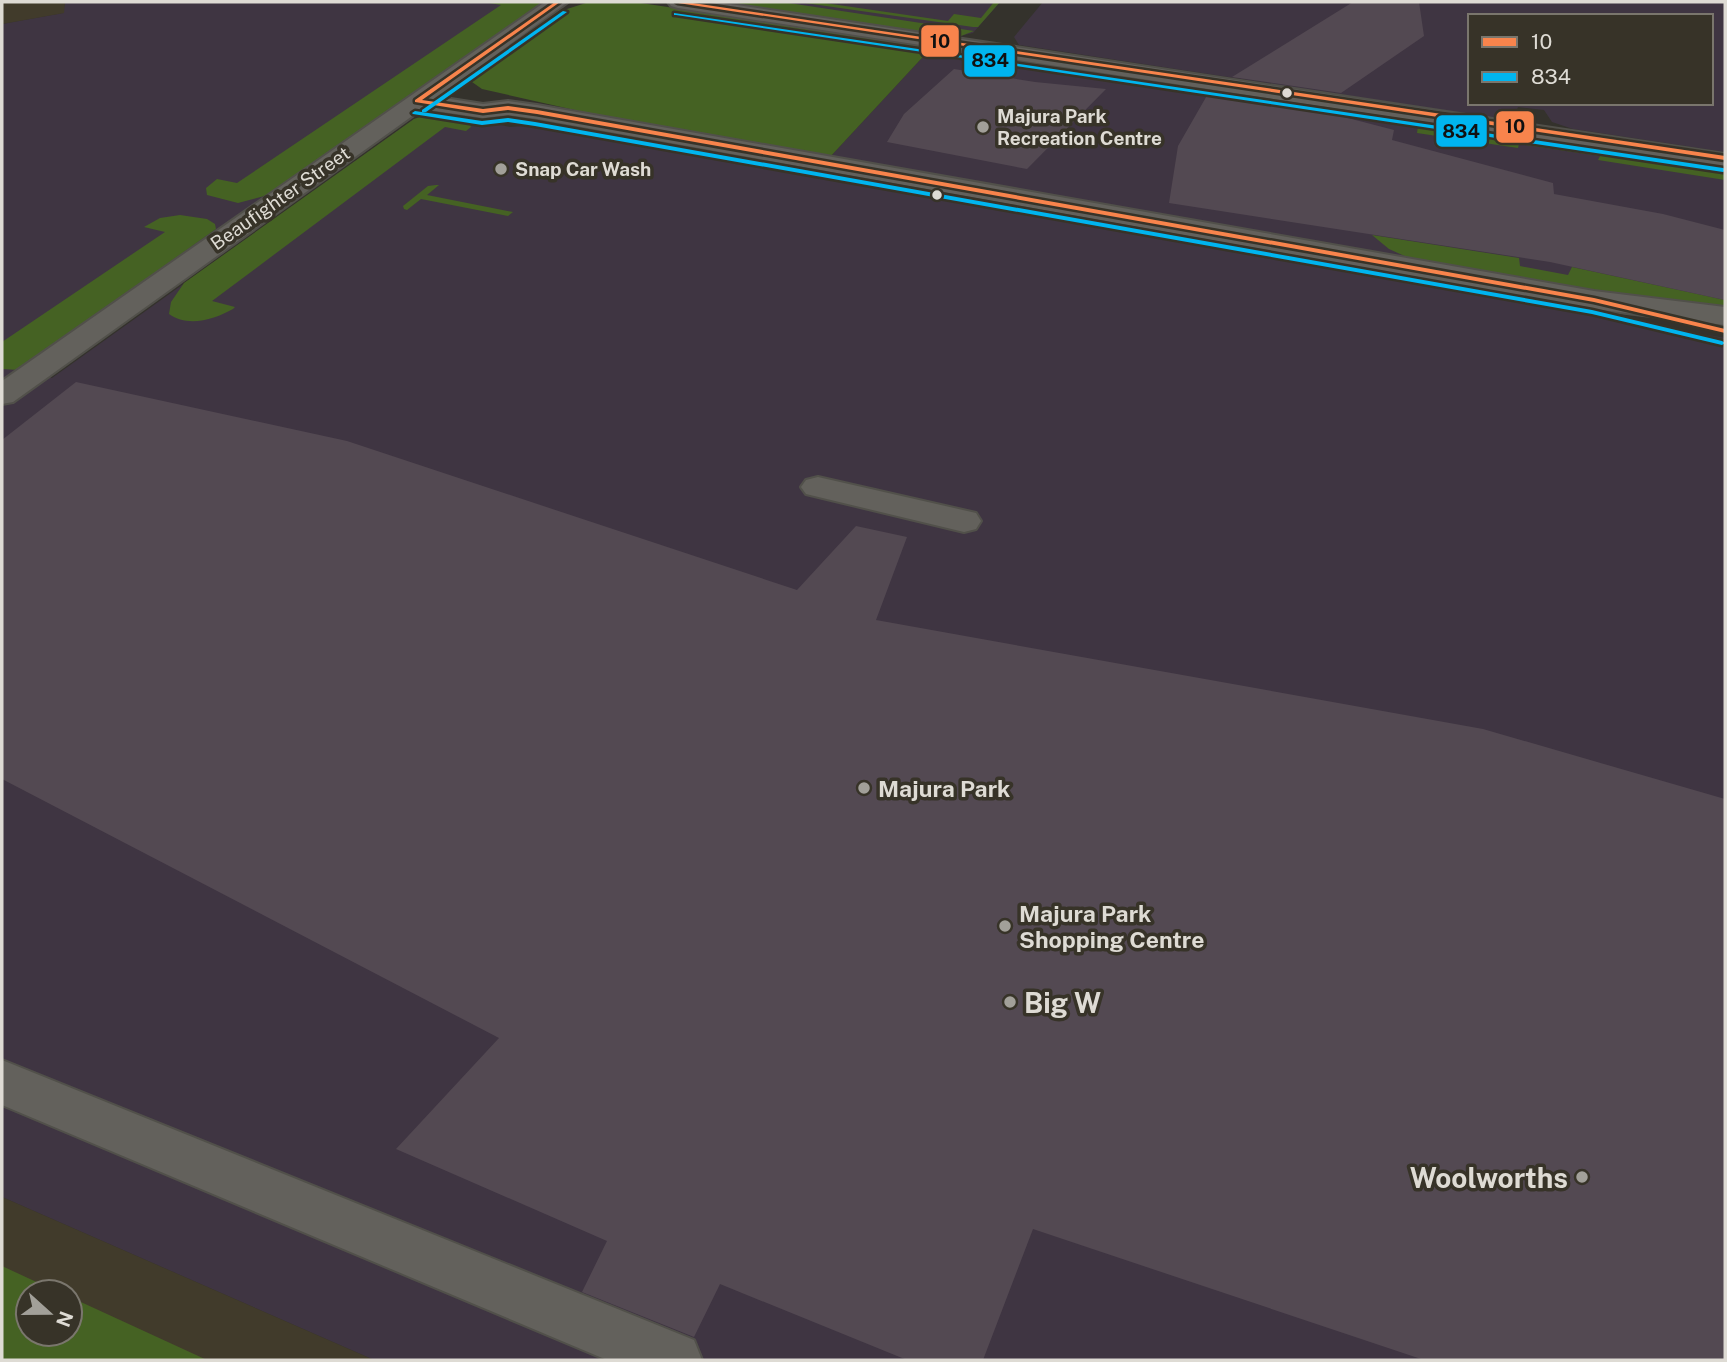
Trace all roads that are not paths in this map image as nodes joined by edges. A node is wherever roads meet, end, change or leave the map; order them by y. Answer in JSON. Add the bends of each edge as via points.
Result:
{"nodes":[{"id":1,"x":558,"y":2,"type":"edge"},
{"id":2,"x":678,"y":2,"type":"edge"},
{"id":3,"x":427,"y":94,"type":"junction"},
{"id":4,"x":1720,"y":159,"type":"edge"},
{"id":5,"x":1594,"y":300,"type":"junction"},
{"id":6,"x":1725,"y":316,"type":"edge"},
{"id":7,"x":1725,"y":331,"type":"edge"},
{"id":8,"x":2,"y":395,"type":"edge"},
{"id":9,"x":818,"y":487,"type":"dead end"},
{"id":10,"x":964,"y":521,"type":"dead end"},
{"id":11,"x":2,"y":1082,"type":"edge"},
{"id":12,"x":674,"y":1360,"type":"edge"}],
"edges":[{"from":1,"to":3,"type":"street","name":"Beaufighter Street"},
{"from":2,"to":4,"type":"street"},
{"from":3,"to":5,"type":"street","via":[[483,111],[509,108]]},
{"from":3,"to":8,"type":"street","name":"Beaufighter Street"},
{"from":5,"to":6,"type":"street"},
{"from":5,"to":7,"type":"street"},
{"from":9,"to":10,"type":"street"},
{"from":11,"to":12,"type":"street"}]}
